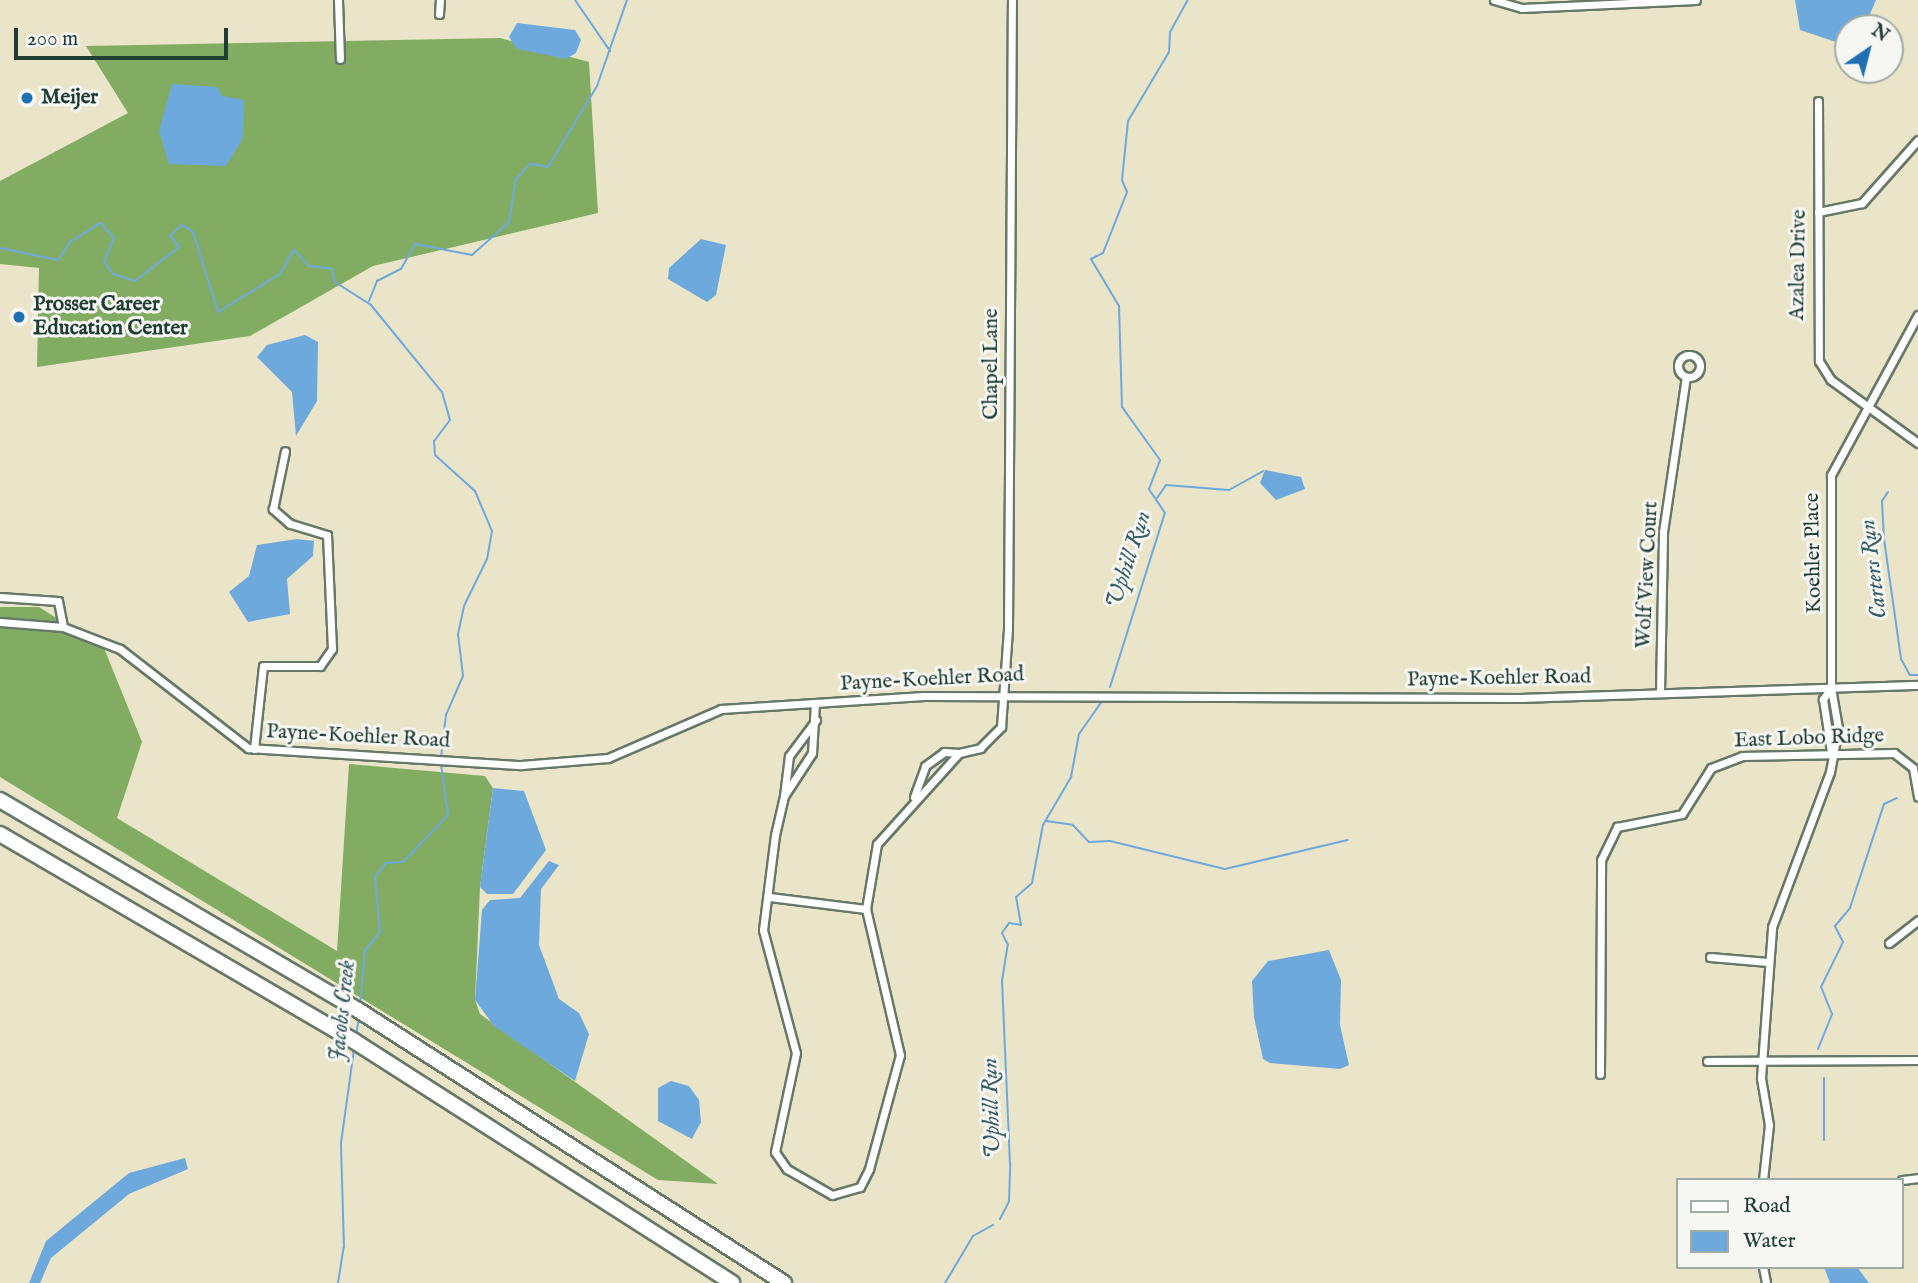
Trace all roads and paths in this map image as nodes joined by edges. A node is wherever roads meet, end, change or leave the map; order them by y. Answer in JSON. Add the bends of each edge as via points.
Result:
{"nodes":[{"id":1,"x":338,"y":0,"type":"edge"},
{"id":2,"x":440,"y":0,"type":"edge"},
{"id":3,"x":1013,"y":0,"type":"edge"},
{"id":4,"x":1494,"y":0,"type":"edge"},
{"id":5,"x":1696,"y":0,"type":"edge"},
{"id":6,"x":439,"y":14,"type":"dead end"},
{"id":7,"x":340,"y":59,"type":"dead end"},
{"id":8,"x":1818,"y":101,"type":"dead end"},
{"id":9,"x":1918,"y":140,"type":"edge"},
{"id":10,"x":1818,"y":212,"type":"junction"},
{"id":11,"x":1918,"y":315,"type":"edge"},
{"id":12,"x":1686,"y":377,"type":"dead end"},
{"id":13,"x":1869,"y":406,"type":"junction"},
{"id":14,"x":1918,"y":443,"type":"edge"},
{"id":15,"x":285,"y":451,"type":"dead end"},
{"id":16,"x":0,"y":597,"type":"edge"},
{"id":17,"x":0,"y":621,"type":"edge"},
{"id":18,"x":63,"y":627,"type":"junction"},
{"id":19,"x":1918,"y":685,"type":"edge"},
{"id":20,"x":1831,"y":688,"type":"junction"},
{"id":21,"x":1004,"y":692,"type":"junction"},
{"id":22,"x":1660,"y":692,"type":"junction"},
{"id":23,"x":815,"y":703,"type":"junction"},
{"id":24,"x":816,"y":720,"type":"junction"},
{"id":25,"x":254,"y":749,"type":"junction"},
{"id":26,"x":1831,"y":752,"type":"junction"},
{"id":27,"x":959,"y":753,"type":"junction"},
{"id":28,"x":784,"y":796,"type":"junction"},
{"id":29,"x":914,"y":797,"type":"junction"},
{"id":30,"x":1918,"y":797,"type":"edge"},
{"id":31,"x":0,"y":800,"type":"edge"},
{"id":32,"x":0,"y":834,"type":"edge"},
{"id":33,"x":769,"y":897,"type":"junction"},
{"id":34,"x":866,"y":909,"type":"junction"},
{"id":35,"x":1918,"y":920,"type":"edge"},
{"id":36,"x":1889,"y":943,"type":"dead end"},
{"id":37,"x":1710,"y":957,"type":"dead end"},
{"id":38,"x":1768,"y":962,"type":"junction"},
{"id":39,"x":1918,"y":1060,"type":"edge"},
{"id":40,"x":1707,"y":1062,"type":"dead end"},
{"id":41,"x":1762,"y":1062,"type":"junction"},
{"id":42,"x":1600,"y":1074,"type":"dead end"},
{"id":43,"x":1763,"y":1178,"type":"edge"},
{"id":44,"x":732,"y":1283,"type":"edge"},
{"id":45,"x":784,"y":1283,"type":"edge"}],
"edges":[{"from":1,"to":7,"type":"street"},
{"from":2,"to":6,"type":"street"},
{"from":3,"to":21,"type":"street","name":"Chapel Lane"},
{"from":4,"to":5,"type":"street","via":[[1522,8]]},
{"from":8,"to":10,"type":"street","name":"Azalea Drive"},
{"from":9,"to":10,"type":"street","via":[[1862,203]]},
{"from":10,"to":13,"type":"street","name":"Azalea Drive","via":[[1819,361],[1831,380]]},
{"from":11,"to":13,"type":"street","name":"Koehler Place"},
{"from":12,"to":22,"type":"street","name":"Wolf View Court","via":[[1663,532]]},
{"from":13,"to":14,"type":"street","name":"Azalea Drive"},
{"from":13,"to":20,"type":"street","name":"Koehler Place","via":[[1829,486]]},
{"from":15,"to":25,"type":"street","via":[[274,509],[290,524],[327,535],[332,649],[326,662],[309,668],[263,666]]},
{"from":16,"to":18,"type":"street","via":[[58,601]]},
{"from":17,"to":18,"type":"street","name":"Payne-Koehler Road"},
{"from":18,"to":25,"type":"street","name":"Payne-Koehler Road","via":[[134,656],[230,738]]},
{"from":19,"to":20,"type":"street","name":"Payne-Koehler Road"},
{"from":20,"to":22,"type":"street","name":"Payne-Koehler Road"},
{"from":20,"to":26,"type":"street","via":[[1838,699]]},
{"from":20,"to":26,"type":"street","via":[[1823,699]]},
{"from":21,"to":22,"type":"street","name":"Payne-Koehler Road","via":[[1213,701]]},
{"from":21,"to":23,"type":"street","name":"Payne-Koehler Road"},
{"from":21,"to":27,"type":"street","name":"Chapel Lane","via":[[1001,727],[980,748]]},
{"from":23,"to":24,"type":"street"},
{"from":23,"to":25,"type":"street","name":"Payne-Koehler Road","via":[[709,711],[621,754],[580,764]]},
{"from":24,"to":28,"type":"street","via":[[812,753]]},
{"from":24,"to":28,"type":"street","via":[[789,756]]},
{"from":26,"to":30,"type":"street","name":"East Lobo Ridge","via":[[1900,755],[1913,768]]},
{"from":26,"to":38,"type":"street","via":[[1828,780],[1776,907]]},
{"from":26,"to":42,"type":"street","name":"East Lobo Ridge","via":[[1728,757],[1711,768],[1682,814],[1618,827],[1607,838],[1601,860]]},
{"from":27,"to":29,"type":"street"},
{"from":27,"to":29,"type":"street","via":[[944,752],[925,766]]},
{"from":28,"to":33,"type":"street"},
{"from":29,"to":34,"type":"street","via":[[877,844]]},
{"from":31,"to":45,"type":"highway","via":[[382,1025]]},
{"from":32,"to":44,"type":"highway","via":[[378,1056]]},
{"from":33,"to":34,"type":"street"},
{"from":33,"to":34,"type":"street","via":[[763,930],[796,1053],[775,1152],[787,1169],[832,1195],[860,1187],[869,1169],[901,1055]]},
{"from":35,"to":36,"type":"street"},
{"from":37,"to":38,"type":"street"},
{"from":38,"to":41,"type":"street"},
{"from":39,"to":41,"type":"street"},
{"from":40,"to":41,"type":"street"},
{"from":41,"to":43,"type":"street","via":[[1769,1125]]}]}
